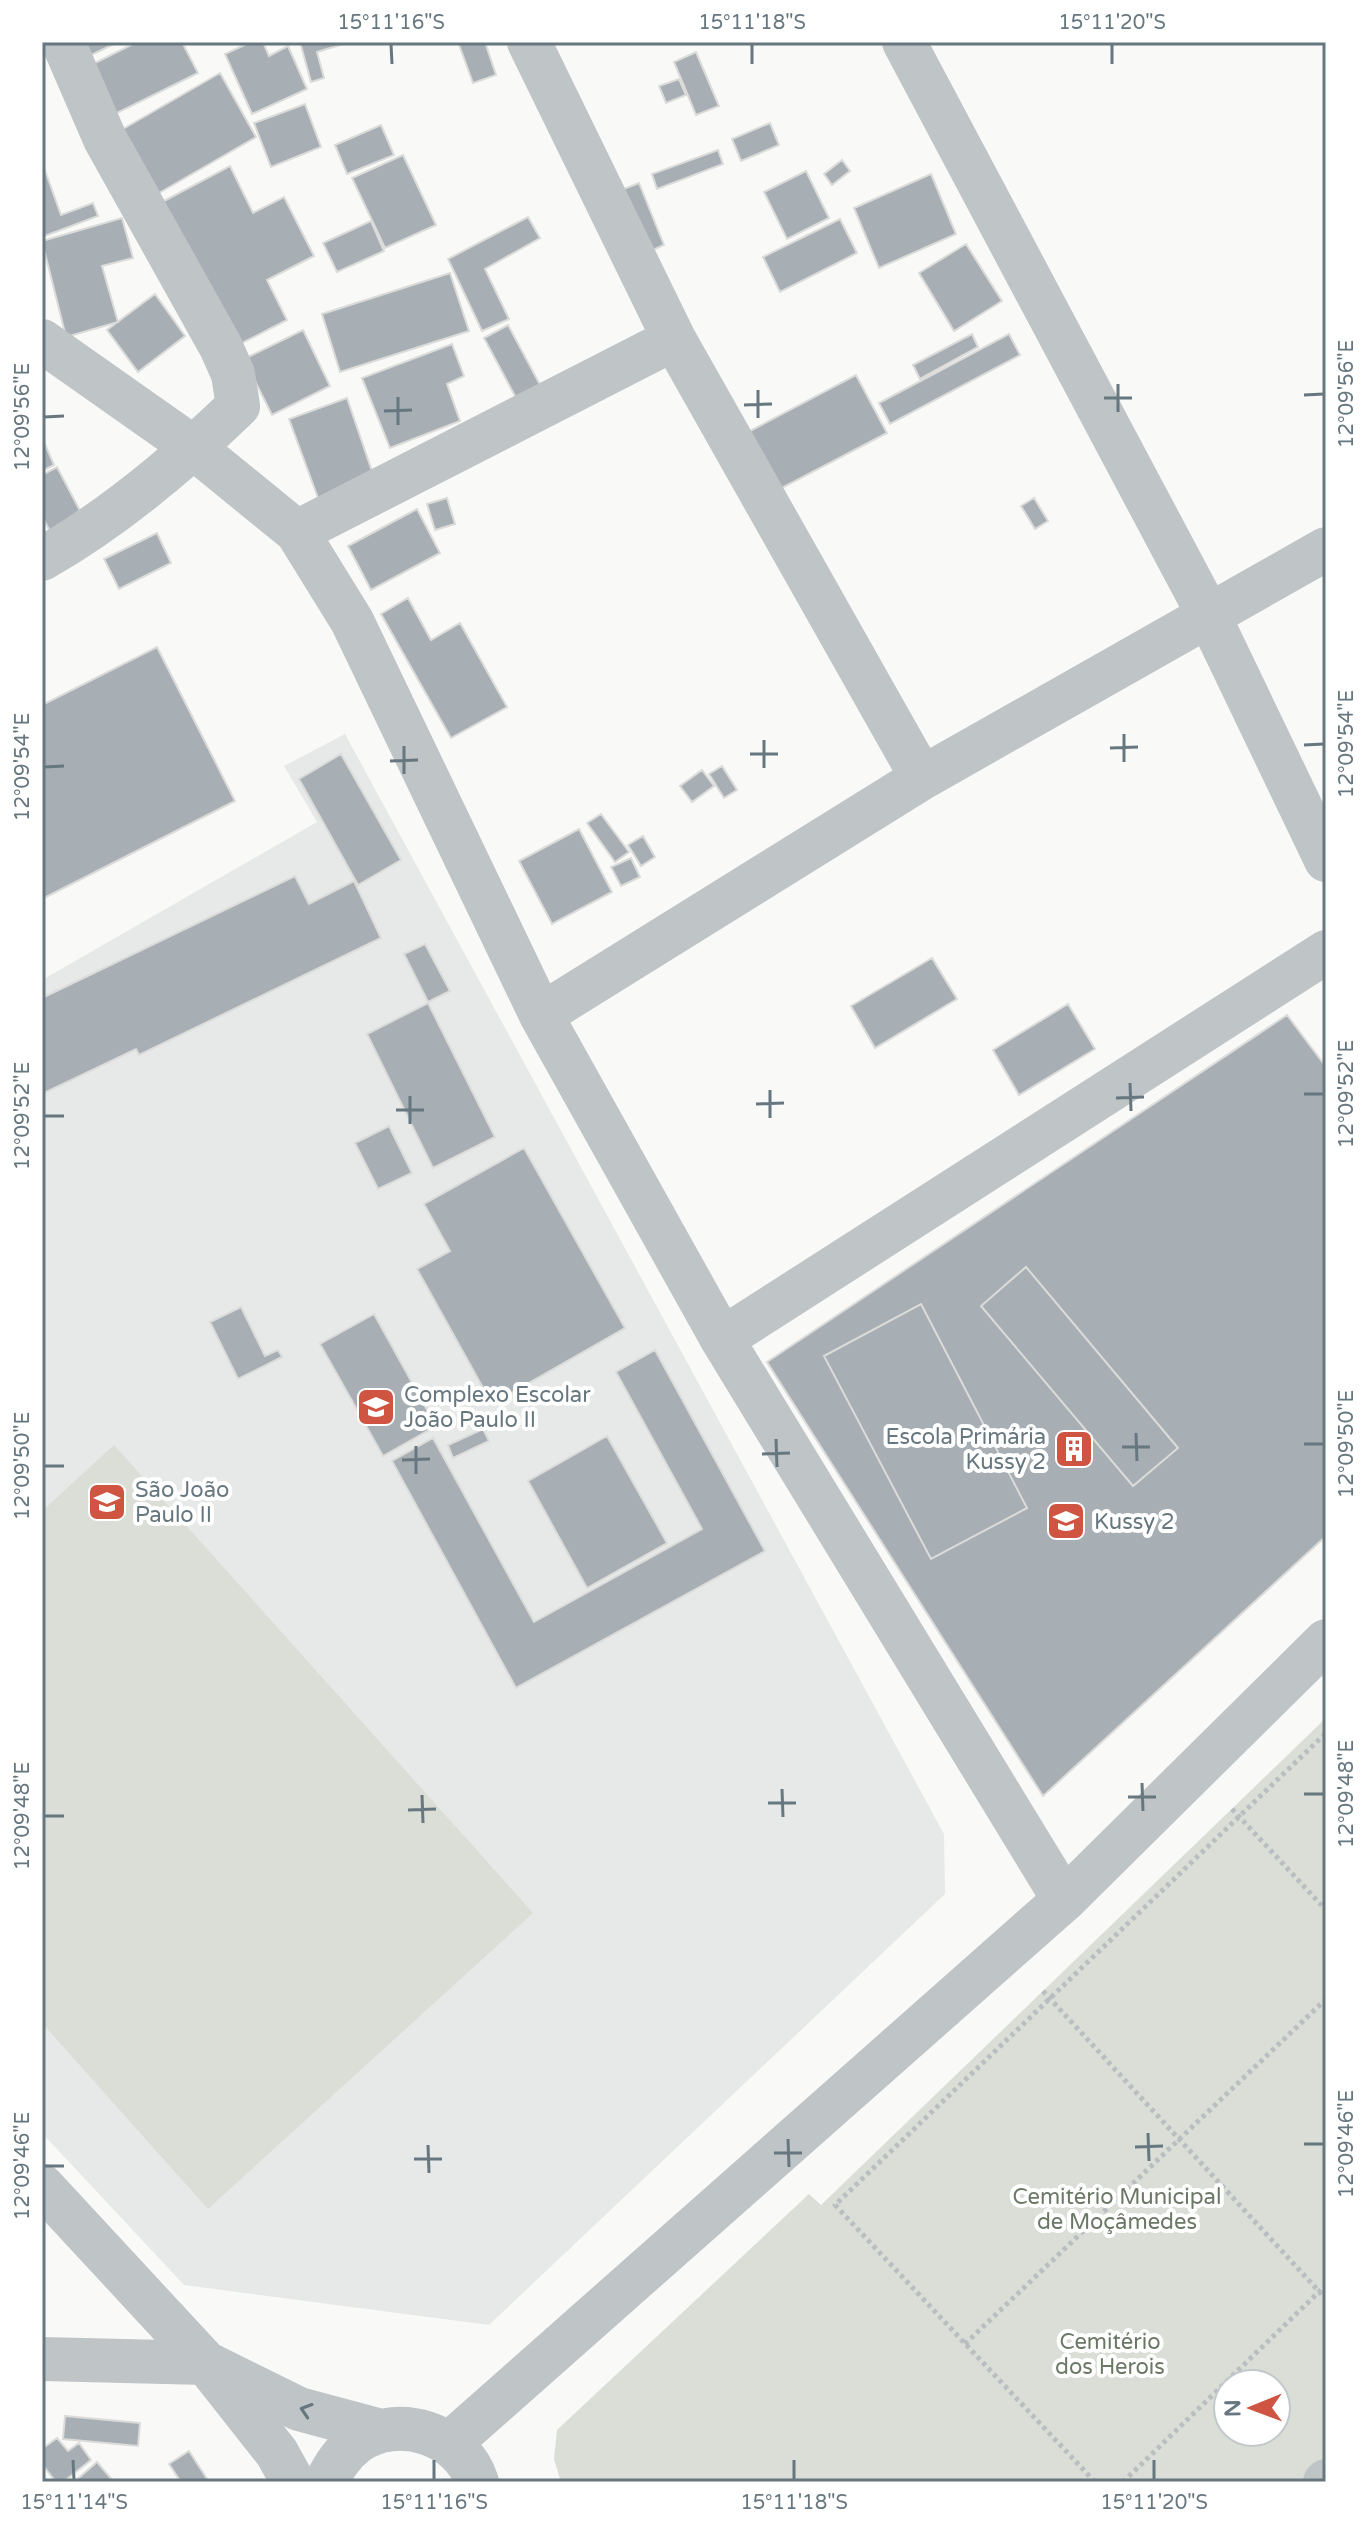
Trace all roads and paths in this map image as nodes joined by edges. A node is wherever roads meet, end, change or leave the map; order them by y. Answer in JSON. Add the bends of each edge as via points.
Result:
{"nodes":[{"id":1,"x":63,"y":42,"type":"edge"},
{"id":2,"x":529,"y":42,"type":"edge"},
{"id":3,"x":912,"y":45,"type":"edge"},
{"id":4,"x":674,"y":339,"type":"junction"},
{"id":5,"x":42,"y":341,"type":"edge"},
{"id":6,"x":194,"y":448,"type":"junction"},
{"id":7,"x":297,"y":532,"type":"junction"},
{"id":8,"x":1326,"y":549,"type":"edge"},
{"id":9,"x":42,"y":559,"type":"edge"},
{"id":10,"x":1208,"y":614,"type":"junction"},
{"id":11,"x":922,"y":778,"type":"junction"},
{"id":12,"x":1326,"y":860,"type":"edge"},
{"id":13,"x":1326,"y":952,"type":"edge"},
{"id":14,"x":541,"y":1015,"type":"junction"},
{"id":15,"x":722,"y":1339,"type":"junction"},
{"id":16,"x":1326,"y":1641,"type":"edge"},
{"id":17,"x":1326,"y":1733,"type":"edge"},
{"id":18,"x":1232,"y":1809,"type":"dead end"},
{"id":19,"x":1239,"y":1817,"type":"junction"},
{"id":20,"x":1064,"y":1900,"type":"junction"},
{"id":21,"x":1326,"y":1910,"type":"edge"},
{"id":22,"x":1043,"y":1991,"type":"dead end"},
{"id":23,"x":1050,"y":1998,"type":"junction"},
{"id":24,"x":1326,"y":1999,"type":"edge"},
{"id":25,"x":1179,"y":2139,"type":"junction"},
{"id":26,"x":42,"y":2186,"type":"edge"},
{"id":27,"x":1326,"y":2285,"type":"edge"},
{"id":28,"x":1319,"y":2291,"type":"junction"},
{"id":29,"x":1326,"y":2299,"type":"edge"},
{"id":30,"x":965,"y":2344,"type":"junction"},
{"id":31,"x":42,"y":2359,"type":"edge"},
{"id":32,"x":206,"y":2363,"type":"junction"},
{"id":33,"x":381,"y":2431,"type":"junction"},
{"id":34,"x":449,"y":2444,"type":"junction"},
{"id":35,"x":293,"y":2482,"type":"edge"},
{"id":36,"x":326,"y":2482,"type":"edge"},
{"id":37,"x":477,"y":2482,"type":"edge"},
{"id":38,"x":1095,"y":2482,"type":"edge"},
{"id":39,"x":1123,"y":2482,"type":"edge"}],
"edges":[{"from":1,"to":6,"type":"street","via":[[105,139],[233,374],[238,406]]},
{"from":2,"to":4,"type":"street"},
{"from":3,"to":10,"type":"street"},
{"from":4,"to":7,"type":"street"},
{"from":4,"to":11,"type":"street"},
{"from":5,"to":6,"type":"street"},
{"from":6,"to":7,"type":"street"},
{"from":6,"to":9,"type":"street","via":[[81,537]]},
{"from":7,"to":14,"type":"street","via":[[352,621]]},
{"from":8,"to":10,"type":"street"},
{"from":10,"to":11,"type":"street"},
{"from":10,"to":12,"type":"street"},
{"from":11,"to":14,"type":"street"},
{"from":13,"to":15,"type":"street"},
{"from":14,"to":15,"type":"street"},
{"from":15,"to":20,"type":"street"},
{"from":16,"to":20,"type":"street"},
{"from":17,"to":19,"type":"path"},
{"from":18,"to":19,"type":"path"},
{"from":19,"to":21,"type":"path"},
{"from":19,"to":23,"type":"path"},
{"from":20,"to":34,"type":"street"},
{"from":22,"to":23,"type":"path"},
{"from":23,"to":25,"type":"path"},
{"from":23,"to":30,"type":"path","via":[[835,2205]]},
{"from":24,"to":25,"type":"path"},
{"from":25,"to":28,"type":"path"},
{"from":25,"to":30,"type":"path"},
{"from":26,"to":32,"type":"street"},
{"from":27,"to":28,"type":"path"},
{"from":28,"to":29,"type":"path"},
{"from":28,"to":39,"type":"path"},
{"from":30,"to":38,"type":"path"},
{"from":31,"to":32,"type":"street"},
{"from":33,"to":32,"type":"street","one_way":true,"via":[[299,2409]]},
{"from":32,"to":35,"type":"street","via":[[277,2453]]},
{"from":33,"to":34,"type":"street","via":[[418,2431]]},
{"from":33,"to":36,"type":"street","via":[[348,2451]]},
{"from":34,"to":37,"type":"street","via":[[465,2458]]}]}
